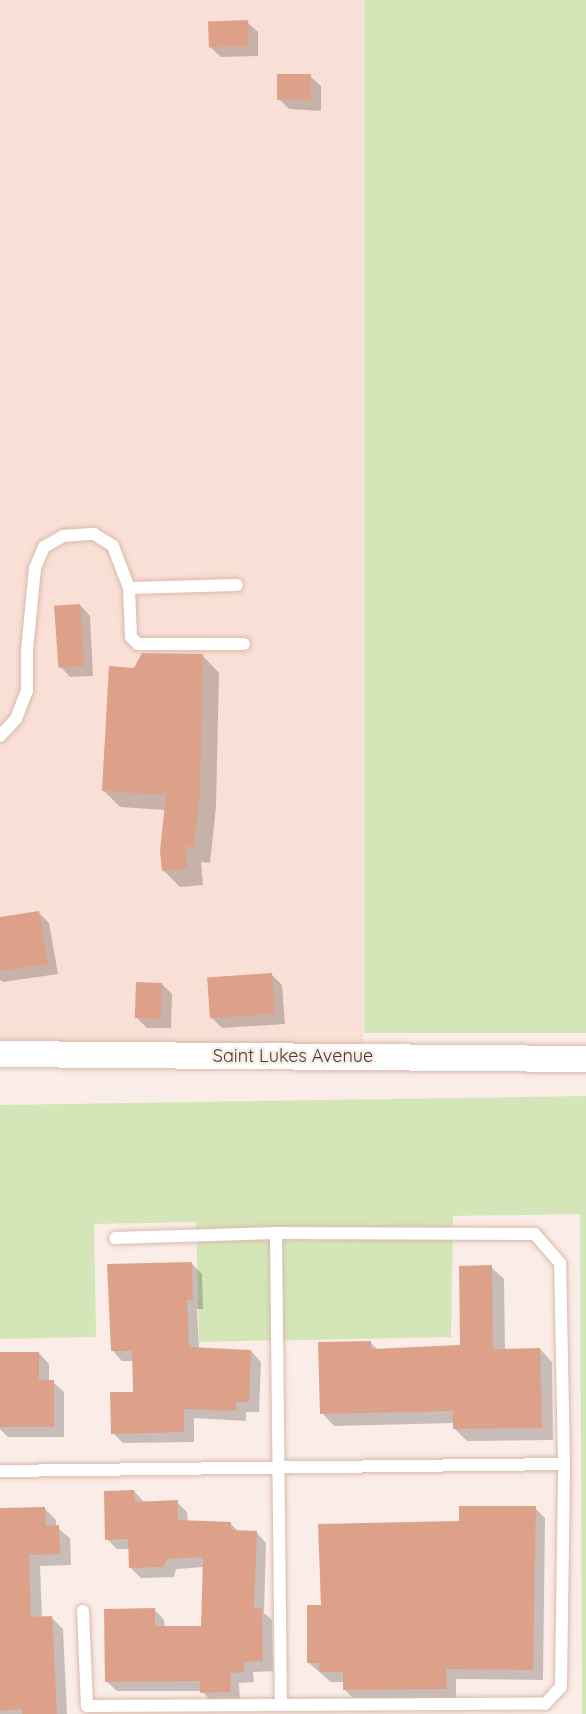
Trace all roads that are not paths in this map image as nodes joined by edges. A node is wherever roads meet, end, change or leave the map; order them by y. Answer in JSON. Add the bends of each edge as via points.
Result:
{"nodes":[{"id":1,"x":237,"y":585,"type":"dead end"},
{"id":2,"x":129,"y":588,"type":"junction"},
{"id":3,"x":244,"y":644,"type":"dead end"},
{"id":4,"x":0,"y":736,"type":"edge"},
{"id":5,"x":0,"y":1054,"type":"edge"},
{"id":6,"x":586,"y":1059,"type":"edge"},
{"id":7,"x":276,"y":1233,"type":"junction"},
{"id":8,"x":115,"y":1238,"type":"dead end"},
{"id":9,"x":564,"y":1464,"type":"junction"},
{"id":10,"x":279,"y":1469,"type":"junction"},
{"id":11,"x":0,"y":1470,"type":"edge"},
{"id":12,"x":83,"y":1611,"type":"dead end"},
{"id":13,"x":281,"y":1704,"type":"junction"}],
"edges":[{"from":1,"to":2,"type":"lane"},
{"from":2,"to":3,"type":"lane","via":[[131,637],[138,644]]},
{"from":2,"to":4,"type":"lane","via":[[113,546],[94,534],[63,536],[44,547],[35,568],[27,690],[16,719]]},
{"from":5,"to":6,"type":"street","name":"Saint Lukes Avenue"},
{"from":7,"to":8,"type":"lane"},
{"from":7,"to":9,"type":"lane","via":[[536,1234],[560,1263]]},
{"from":7,"to":10,"type":"lane"},
{"from":9,"to":10,"type":"lane"},
{"from":9,"to":13,"type":"lane","via":[[561,1687],[544,1704]]},
{"from":10,"to":11,"type":"lane"},
{"from":10,"to":13,"type":"lane"},
{"from":12,"to":13,"type":"lane","via":[[87,1706]]}]}
